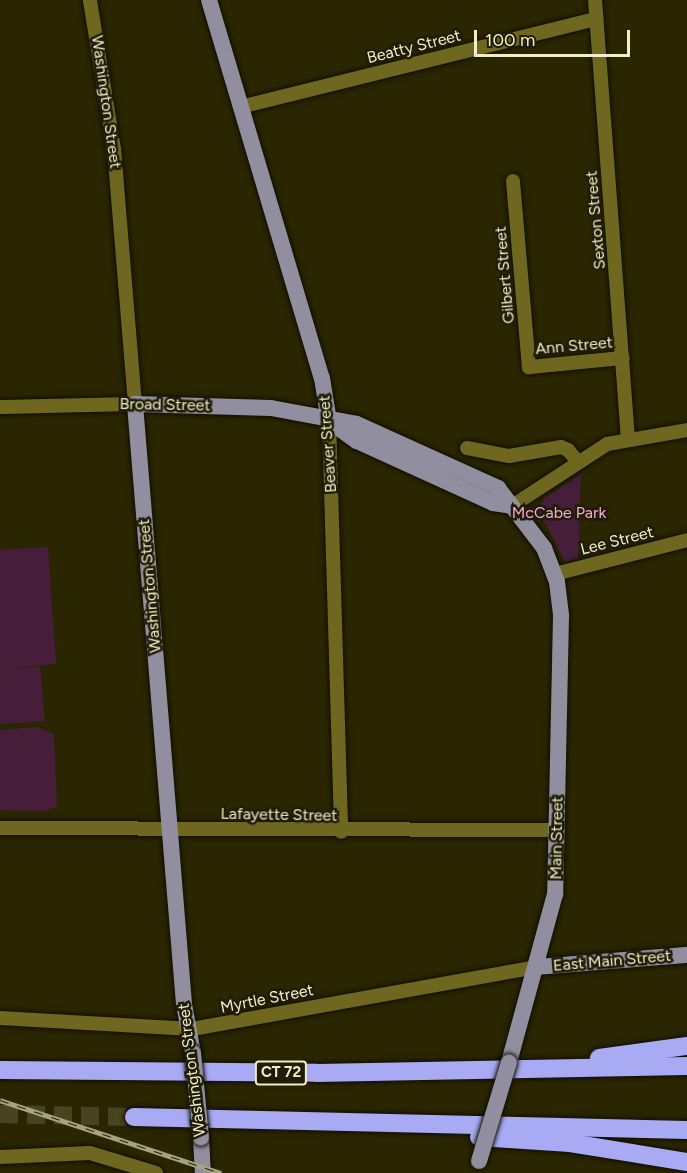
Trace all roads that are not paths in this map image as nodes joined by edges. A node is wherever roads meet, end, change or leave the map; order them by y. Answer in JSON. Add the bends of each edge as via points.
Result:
{"nodes":[{"id":1,"x":90,"y":0,"type":"edge"},
{"id":2,"x":209,"y":0,"type":"edge"},
{"id":3,"x":595,"y":0,"type":"edge"},
{"id":4,"x":596,"y":19,"type":"junction"},
{"id":5,"x":240,"y":107,"type":"junction"},
{"id":6,"x":513,"y":181,"type":"dead end"},
{"id":7,"x":623,"y":358,"type":"junction"},
{"id":8,"x":529,"y":367,"type":"joint"},
{"id":9,"x":135,"y":404,"type":"junction"},
{"id":10,"x":0,"y":407,"type":"edge"},
{"id":11,"x":329,"y":421,"type":"junction"},
{"id":12,"x":687,"y":430,"type":"edge"},
{"id":13,"x":628,"y":438,"type":"junction"},
{"id":14,"x":467,"y":447,"type":"dead end"},
{"id":15,"x":578,"y":462,"type":"junction"},
{"id":16,"x":512,"y":506,"type":"junction"},
{"id":17,"x":687,"y":540,"type":"edge"},
{"id":18,"x":555,"y":573,"type":"junction"},
{"id":19,"x":0,"y":828,"type":"edge"},
{"id":20,"x":170,"y":830,"type":"junction"},
{"id":21,"x":557,"y":831,"type":"junction"},
{"id":22,"x":341,"y":832,"type":"junction"},
{"id":23,"x":687,"y":955,"type":"edge"},
{"id":24,"x":537,"y":967,"type":"junction"},
{"id":25,"x":0,"y":1018,"type":"edge"},
{"id":26,"x":189,"y":1030,"type":"junction"},
{"id":27,"x":687,"y":1046,"type":"edge"},
{"id":28,"x":687,"y":1066,"type":"edge"},
{"id":29,"x":562,"y":1069,"type":"junction"},
{"id":30,"x":0,"y":1070,"type":"edge"},
{"id":31,"x":134,"y":1117,"type":"tunnel mouth"},
{"id":32,"x":380,"y":1122,"type":"junction"},
{"id":33,"x":687,"y":1130,"type":"edge"},
{"id":34,"x":0,"y":1157,"type":"edge"},
{"id":35,"x":687,"y":1162,"type":"edge"},
{"id":36,"x":477,"y":1167,"type":"edge"},
{"id":37,"x":156,"y":1173,"type":"edge"},
{"id":38,"x":203,"y":1173,"type":"edge"}],
"edges":[{"from":1,"to":9,"type":"street","name":"Washington Street","via":[[115,161]]},
{"from":2,"to":5,"type":"main road","name":"Beaver Street"},
{"from":3,"to":4,"type":"street","name":"Sexton Street"},
{"from":4,"to":5,"type":"street","name":"Beatty Street"},
{"from":4,"to":7,"type":"street","name":"Sexton Street"},
{"from":5,"to":11,"type":"main road","name":"Beaver Street","via":[[322,378]]},
{"from":6,"to":8,"type":"street","name":"Gilbert Street"},
{"from":7,"to":8,"type":"street","name":"Ann Street"},
{"from":7,"to":13,"type":"street","name":"Sexton Street"},
{"from":9,"to":10,"type":"street","name":"Broad Street"},
{"from":9,"to":11,"type":"main road","name":"Broad Street","via":[[275,408]]},
{"from":9,"to":20,"type":"main road","name":"Washington Street"},
{"from":11,"to":16,"type":"main road","name":"Main Street","via":[[357,424],[471,473],[502,491]]},
{"from":11,"to":22,"type":"street","name":"Beaver Street"},
{"from":12,"to":13,"type":"street"},
{"from":13,"to":15,"type":"street","via":[[603,446]]},
{"from":14,"to":15,"type":"street","via":[[512,456],[561,447]]},
{"from":15,"to":16,"type":"street"},
{"from":16,"to":18,"type":"main road","name":"Main Street","via":[[540,541]]},
{"from":17,"to":18,"type":"street","name":"Lee Street"},
{"from":18,"to":21,"type":"main road","name":"Main Street","via":[[561,616]]},
{"from":19,"to":20,"type":"street","name":"Lafayette Street"},
{"from":20,"to":22,"type":"street","name":"Lafayette Street"},
{"from":20,"to":26,"type":"main road","name":"Washington Street"},
{"from":21,"to":22,"type":"street","name":"Lafayette Street"},
{"from":21,"to":24,"type":"main road","name":"Main Street","via":[[554,905]]},
{"from":23,"to":24,"type":"main road","name":"East Main Street"},
{"from":24,"to":26,"type":"street","name":"Myrtle Street"},
{"from":24,"to":36,"type":"main road","name":"Main Street","bridge":true},
{"from":25,"to":26,"type":"street","name":"Myrtle Street"},
{"from":26,"to":38,"type":"main road","name":"Washington Street","bridge":true},
{"from":27,"to":29,"type":"highway","via":[[599,1058]]},
{"from":28,"to":29,"type":"highway","number":"CT 72"},
{"from":29,"to":30,"type":"highway","number":"CT 72","via":[[251,1073]]},
{"from":31,"to":32,"type":"highway"},
{"from":32,"to":33,"type":"highway"},
{"from":32,"to":35,"type":"highway","via":[[414,1132],[554,1142]]},
{"from":34,"to":37,"type":"street","via":[[90,1153]]}]}
